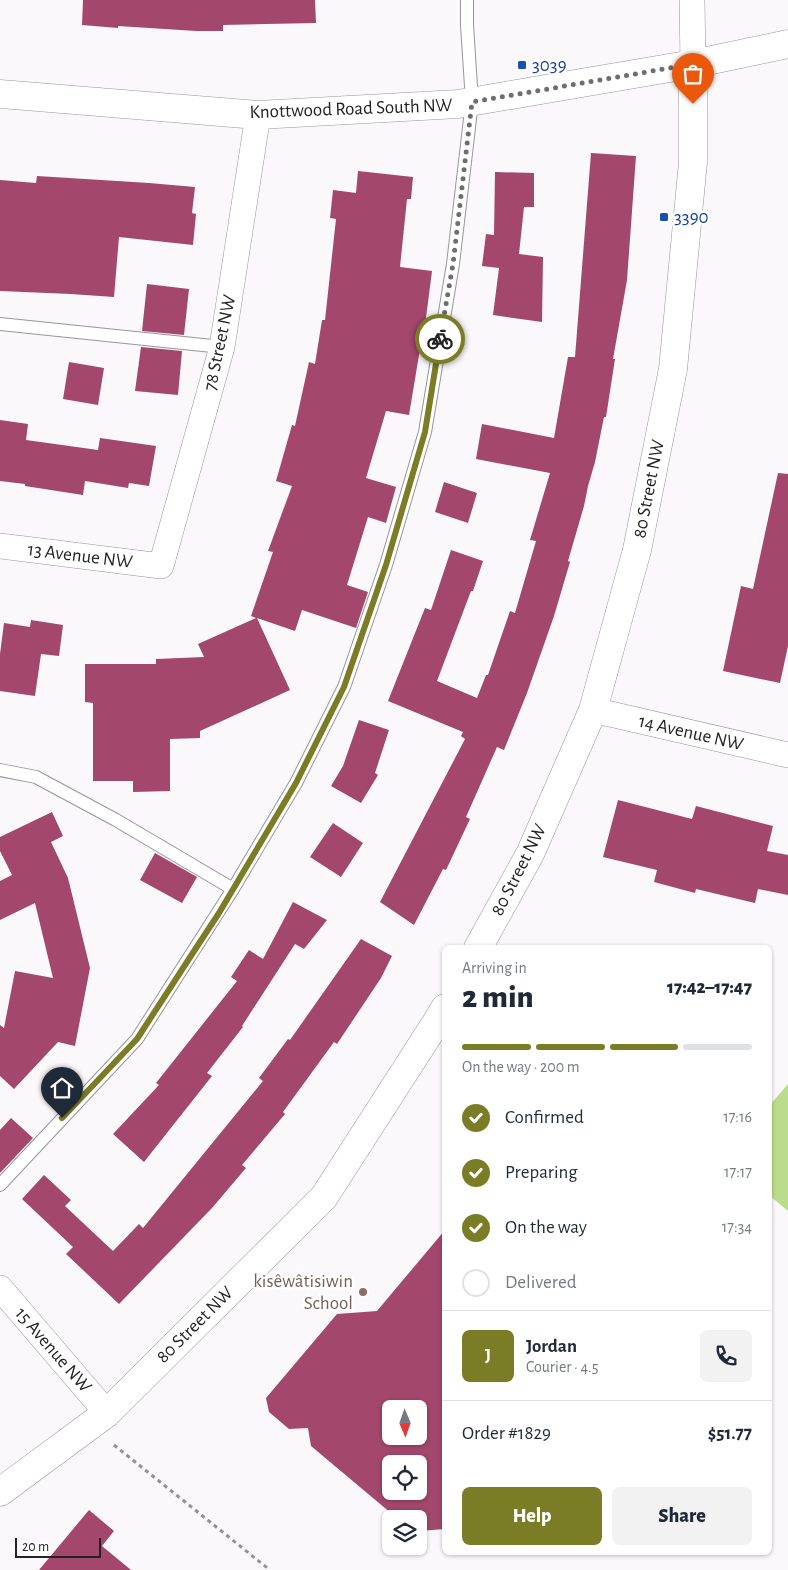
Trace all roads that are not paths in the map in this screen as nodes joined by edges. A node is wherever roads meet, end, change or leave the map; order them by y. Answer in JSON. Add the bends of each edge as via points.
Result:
{"nodes":[{"id":1,"x":467,"y":0,"type":"edge"},
{"id":2,"x":692,"y":0,"type":"edge"},
{"id":3,"x":788,"y":44,"type":"edge"},
{"id":4,"x":693,"y":64,"type":"junction"},
{"id":5,"x":0,"y":94,"type":"edge"},
{"id":6,"x":472,"y":102,"type":"junction"},
{"id":7,"x":258,"y":115,"type":"junction"},
{"id":8,"x":0,"y":324,"type":"edge"},
{"id":9,"x":222,"y":347,"type":"junction"},
{"id":10,"x":0,"y":546,"type":"edge"},
{"id":11,"x":161,"y":566,"type":"joint"},
{"id":12,"x":593,"y":710,"type":"junction"},
{"id":13,"x":788,"y":756,"type":"edge"},
{"id":14,"x":0,"y":770,"type":"edge"},
{"id":15,"x":233,"y":889,"type":"junction"},
{"id":16,"x":480,"y":945,"type":"edge"},
{"id":17,"x":442,"y":1013,"type":"edge"},
{"id":18,"x":0,"y":1185,"type":"edge"},
{"id":19,"x":0,"y":1288,"type":"edge"},
{"id":20,"x":107,"y":1413,"type":"junction"},
{"id":21,"x":0,"y":1492,"type":"edge"}],
"edges":[{"from":1,"to":6,"type":"lane"},
{"from":2,"to":4,"type":"street","name":"80 Street NW"},
{"from":3,"to":4,"type":"street","name":"Knottwood Road South NW"},
{"from":4,"to":6,"type":"street","name":"Knottwood Road South NW"},
{"from":4,"to":12,"type":"street","name":"80 Street NW","via":[[693,162],[673,369],[637,550]]},
{"from":5,"to":7,"type":"street","name":"Knottwood Road South NW"},
{"from":6,"to":7,"type":"street","name":"Knottwood Road South NW"},
{"from":6,"to":15,"type":"lane","via":[[453,264],[425,432],[386,565],[344,687],[296,783]]},
{"from":7,"to":9,"type":"street","name":"78 Street NW"},
{"from":8,"to":9,"type":"lane"},
{"from":9,"to":11,"type":"street","name":"78 Street NW"},
{"from":10,"to":11,"type":"street","name":"13 Avenue NW"},
{"from":12,"to":13,"type":"street","name":"14 Avenue NW"},
{"from":12,"to":16,"type":"street","name":"80 Street NW","via":[[530,854]]},
{"from":14,"to":15,"type":"lane","via":[[36,778],[116,820]]},
{"from":15,"to":18,"type":"lane","via":[[137,1039]]},
{"from":17,"to":20,"type":"street","name":"80 Street NW","via":[[324,1197]]},
{"from":19,"to":20,"type":"street","name":"15 Avenue NW"},
{"from":20,"to":21,"type":"street","name":"80 Street NW"}]}
